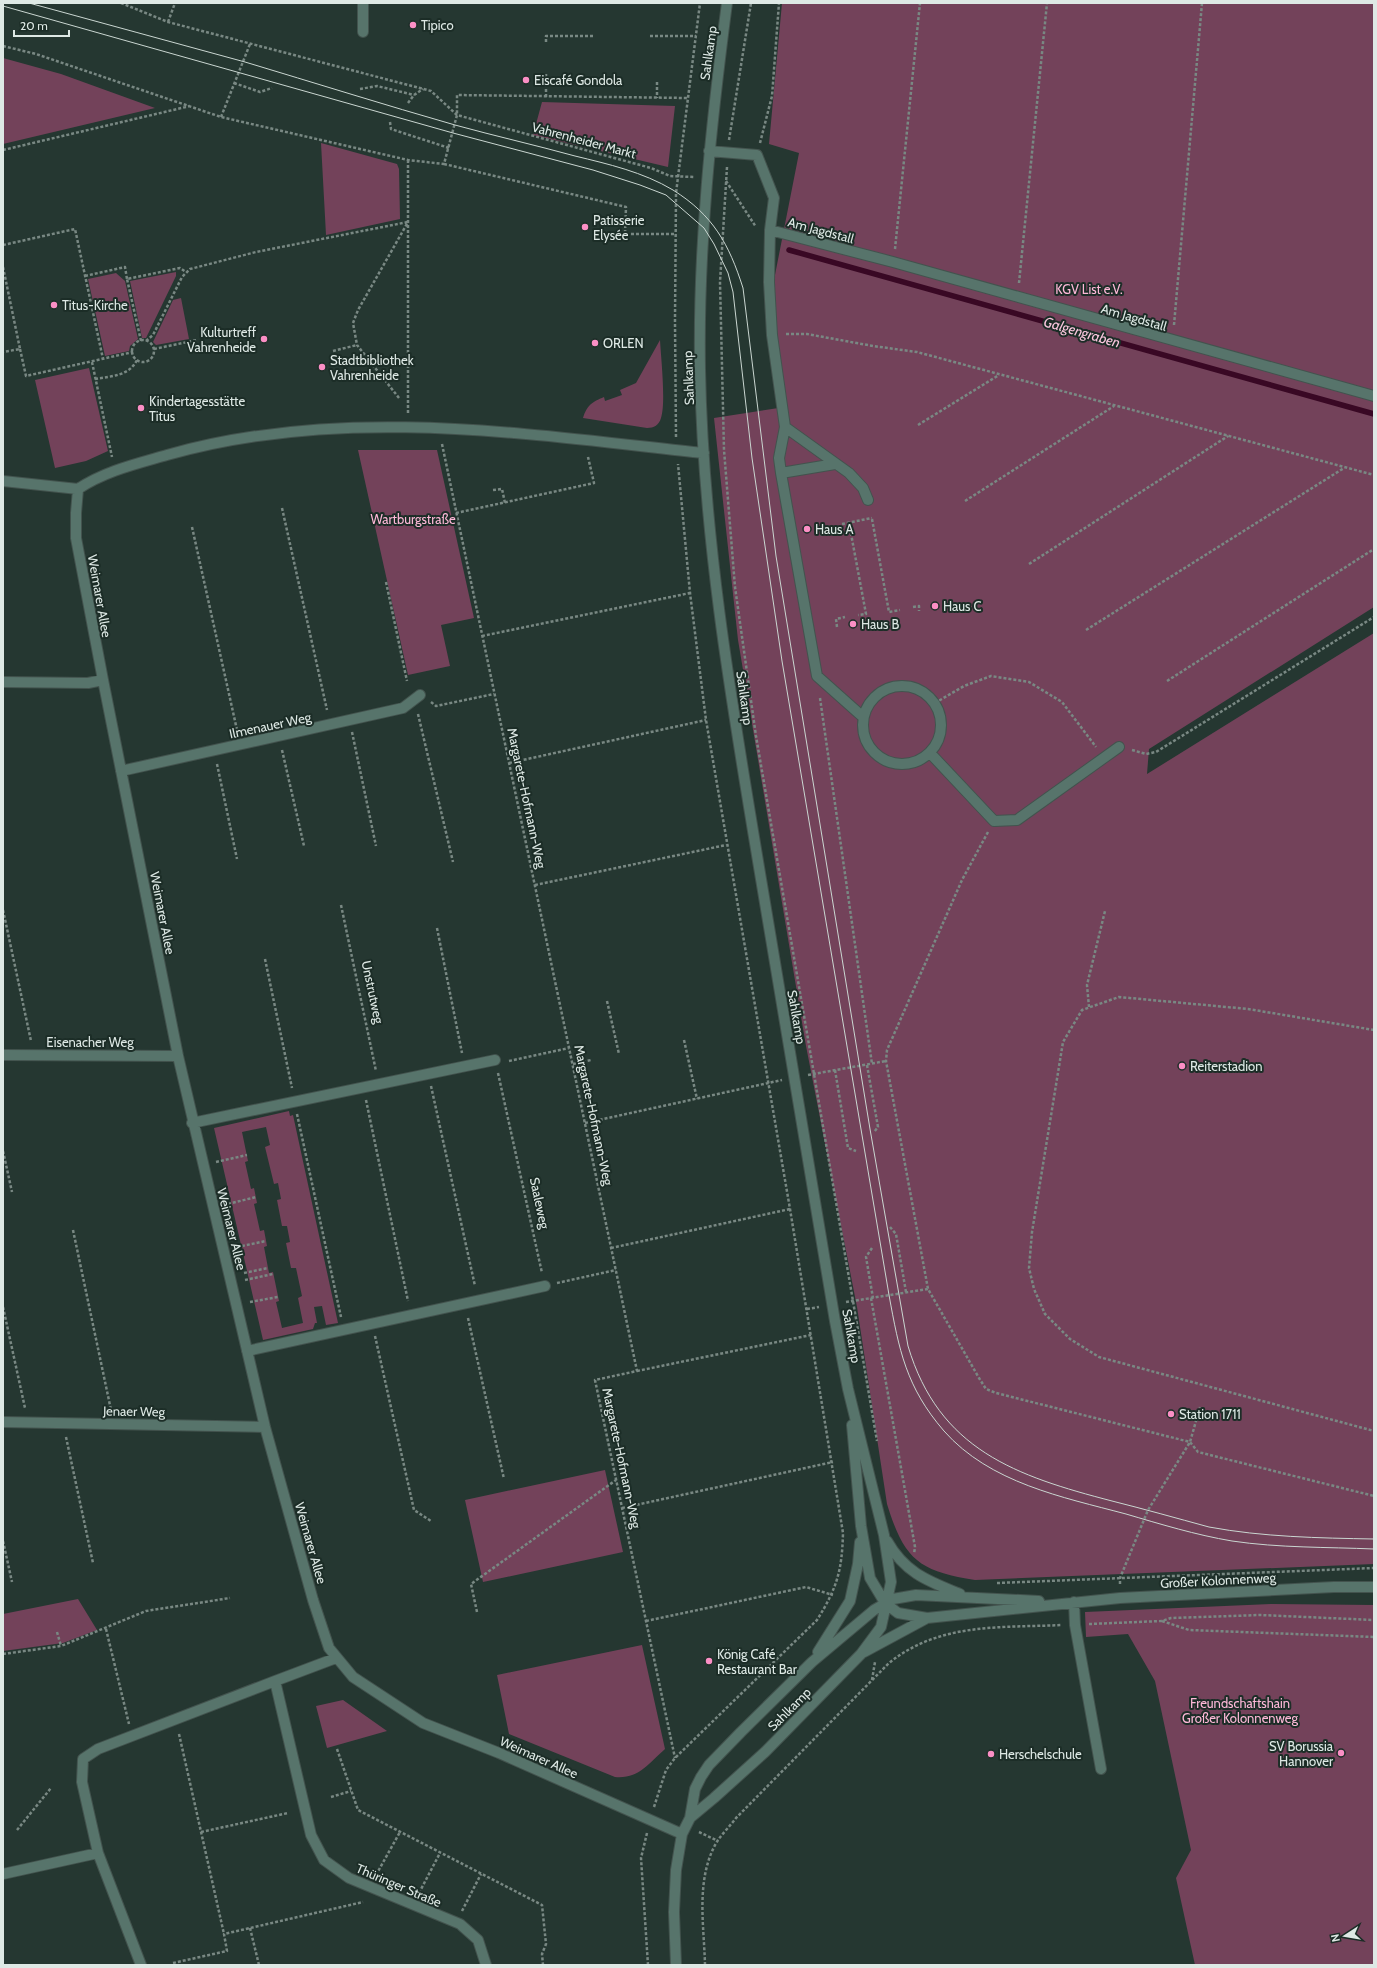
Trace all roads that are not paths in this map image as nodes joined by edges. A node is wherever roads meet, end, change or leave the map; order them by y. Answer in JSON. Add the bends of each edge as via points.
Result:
{"nodes":[{"id":1,"x":363,"y":3,"type":"edge"},
{"id":2,"x":727,"y":3,"type":"edge"},
{"id":3,"x":363,"y":32,"type":"dead end"},
{"id":4,"x":709,"y":152,"type":"junction"},
{"id":5,"x":770,"y":230,"type":"junction"},
{"id":6,"x":1374,"y":396,"type":"edge"},
{"id":7,"x":785,"y":427,"type":"junction"},
{"id":8,"x":704,"y":452,"type":"junction"},
{"id":9,"x":835,"y":464,"type":"junction"},
{"id":10,"x":781,"y":473,"type":"junction"},
{"id":11,"x":3,"y":481,"type":"edge"},
{"id":12,"x":78,"y":489,"type":"junction"},
{"id":13,"x":868,"y":500,"type":"road end"},
{"id":14,"x":103,"y":680,"type":"junction"},
{"id":15,"x":3,"y":682,"type":"edge"},
{"id":16,"x":418,"y":697,"type":"road end"},
{"id":17,"x":863,"y":717,"type":"junction"},
{"id":18,"x":1119,"y":747,"type":"road end"},
{"id":19,"x":930,"y":753,"type":"junction"},
{"id":20,"x":121,"y":771,"type":"junction"},
{"id":21,"x":3,"y":1055,"type":"edge"},
{"id":22,"x":178,"y":1056,"type":"junction"},
{"id":23,"x":495,"y":1060,"type":"road end"},
{"id":24,"x":192,"y":1123,"type":"junction"},
{"id":25,"x":545,"y":1286,"type":"road end"},
{"id":26,"x":248,"y":1351,"type":"junction"},
{"id":27,"x":848,"y":1389,"type":"junction"},
{"id":28,"x":3,"y":1422,"type":"edge"},
{"id":29,"x":265,"y":1427,"type":"junction"},
{"id":30,"x":861,"y":1526,"type":"junction"},
{"id":31,"x":884,"y":1535,"type":"junction"},
{"id":32,"x":1374,"y":1587,"type":"edge"},
{"id":33,"x":970,"y":1598,"type":"junction"},
{"id":34,"x":1069,"y":1602,"type":"junction"},
{"id":35,"x":885,"y":1603,"type":"junction"},
{"id":36,"x":927,"y":1618,"type":"junction"},
{"id":37,"x":861,"y":1654,"type":"junction"},
{"id":38,"x":336,"y":1658,"type":"junction"},
{"id":39,"x":812,"y":1662,"type":"junction"},
{"id":40,"x":275,"y":1681,"type":"junction"},
{"id":41,"x":1101,"y":1769,"type":"dead end"},
{"id":42,"x":686,"y":1826,"type":"junction"},
{"id":43,"x":98,"y":1853,"type":"junction"},
{"id":44,"x":3,"y":1874,"type":"edge"},
{"id":45,"x":141,"y":1965,"type":"edge"},
{"id":46,"x":486,"y":1965,"type":"edge"},
{"id":47,"x":676,"y":1965,"type":"edge"}],
"edges":[{"from":1,"to":3,"type":"street"},
{"from":2,"to":4,"type":"street","name":"Sahlkamp"},
{"from":4,"to":5,"type":"street","name":"Am Jagdstall","via":[[757,155],[774,198]]},
{"from":4,"to":8,"type":"street","name":"Sahlkamp","via":[[700,279],[700,370]]},
{"from":5,"to":6,"type":"street","name":"Am Jagdstall"},
{"from":5,"to":7,"type":"street","name":"Am Jagdstall","via":[[772,335]]},
{"from":7,"to":9,"type":"street"},
{"from":7,"to":10,"type":"street","name":"Am Jagdstall","via":[[779,458]]},
{"from":8,"to":12,"type":"street","via":[[528,434],[408,427],[288,432],[219,442],[115,471],[95,478]]},
{"from":8,"to":27,"type":"street","name":"Sahlkamp","via":[[717,591],[732,701]]},
{"from":9,"to":10,"type":"street"},
{"from":9,"to":13,"type":"street","via":[[863,488]]},
{"from":10,"to":17,"type":"street","name":"Am Jagdstall","via":[[817,676]]},
{"from":11,"to":12,"type":"street"},
{"from":12,"to":14,"type":"street","name":"Weimarer Allee","via":[[76,538]]},
{"from":14,"to":15,"type":"street","via":[[88,683]]},
{"from":14,"to":20,"type":"street","name":"Weimarer Allee"},
{"from":16,"to":20,"type":"street","name":"Ilmenauer Weg","via":[[403,708]]},
{"from":17,"to":19,"type":"street","via":[[862,729],[866,741],[873,752],[883,760],[895,764],[908,764]]},
{"from":17,"to":19,"type":"street","via":[[876,695],[887,688],[900,685],[914,687],[935,703],[940,715],[938,742]]},
{"from":18,"to":19,"type":"street","via":[[1017,820],[994,821]]},
{"from":20,"to":22,"type":"street","name":"Weimarer Allee"},
{"from":21,"to":22,"type":"street","name":"Eisenacher Weg"},
{"from":22,"to":24,"type":"street","name":"Weimarer Allee"},
{"from":23,"to":24,"type":"street"},
{"from":24,"to":26,"type":"street","name":"Weimarer Allee"},
{"from":25,"to":26,"type":"street"},
{"from":26,"to":29,"type":"street","name":"Weimarer Allee"},
{"from":27,"to":30,"type":"street","name":"Sahlkamp"},
{"from":27,"to":31,"type":"street","name":"Sahlkamp"},
{"from":28,"to":29,"type":"street","name":"Jenaer Weg"},
{"from":29,"to":38,"type":"street","name":"Weimarer Allee","via":[[313,1600],[329,1648]]},
{"from":30,"to":35,"type":"street","name":"Sahlkamp","via":[[870,1578]]},
{"from":30,"to":39,"type":"street","name":"Sahlkamp","via":[[858,1564],[850,1601]]},
{"from":31,"to":33,"type":"street","name":"Sahlkamp","via":[[894,1555],[912,1572]]},
{"from":31,"to":35,"type":"street","name":"Sahlkamp","via":[[890,1582]]},
{"from":32,"to":34,"type":"street","name":"Großer Kolonnenweg"},
{"from":33,"to":34,"type":"street","name":"Großer Kolonnenweg"},
{"from":33,"to":35,"type":"street","name":"Großer Kolonnenweg","via":[[908,1595]]},
{"from":34,"to":36,"type":"street","name":"Großer Kolonnenweg"},
{"from":34,"to":41,"type":"street"},
{"from":35,"to":36,"type":"street","name":"Großer Kolonnenweg","via":[[898,1613]]},
{"from":35,"to":37,"type":"street","name":"Sahlkamp","via":[[881,1627]]},
{"from":35,"to":39,"type":"street","name":"Sahlkamp"},
{"from":36,"to":37,"type":"street","name":"Großer Kolonnenweg"},
{"from":37,"to":42,"type":"street","name":"Sahlkamp","via":[[765,1752]]},
{"from":38,"to":40,"type":"street"},
{"from":38,"to":42,"type":"street","name":"Weimarer Allee","via":[[352,1677],[423,1724]]},
{"from":39,"to":42,"type":"street","name":"Sahlkamp","via":[[709,1765],[695,1789]]},
{"from":40,"to":43,"type":"street","via":[[98,1749],[83,1759],[82,1782]]},
{"from":40,"to":46,"type":"street","name":"Thüringer Straße","via":[[311,1835],[324,1860],[349,1878],[460,1924],[478,1940]]},
{"from":42,"to":47,"type":"street","name":"Sahlkamp","via":[[676,1870]]},
{"from":43,"to":44,"type":"street"},
{"from":43,"to":45,"type":"street"}]}
